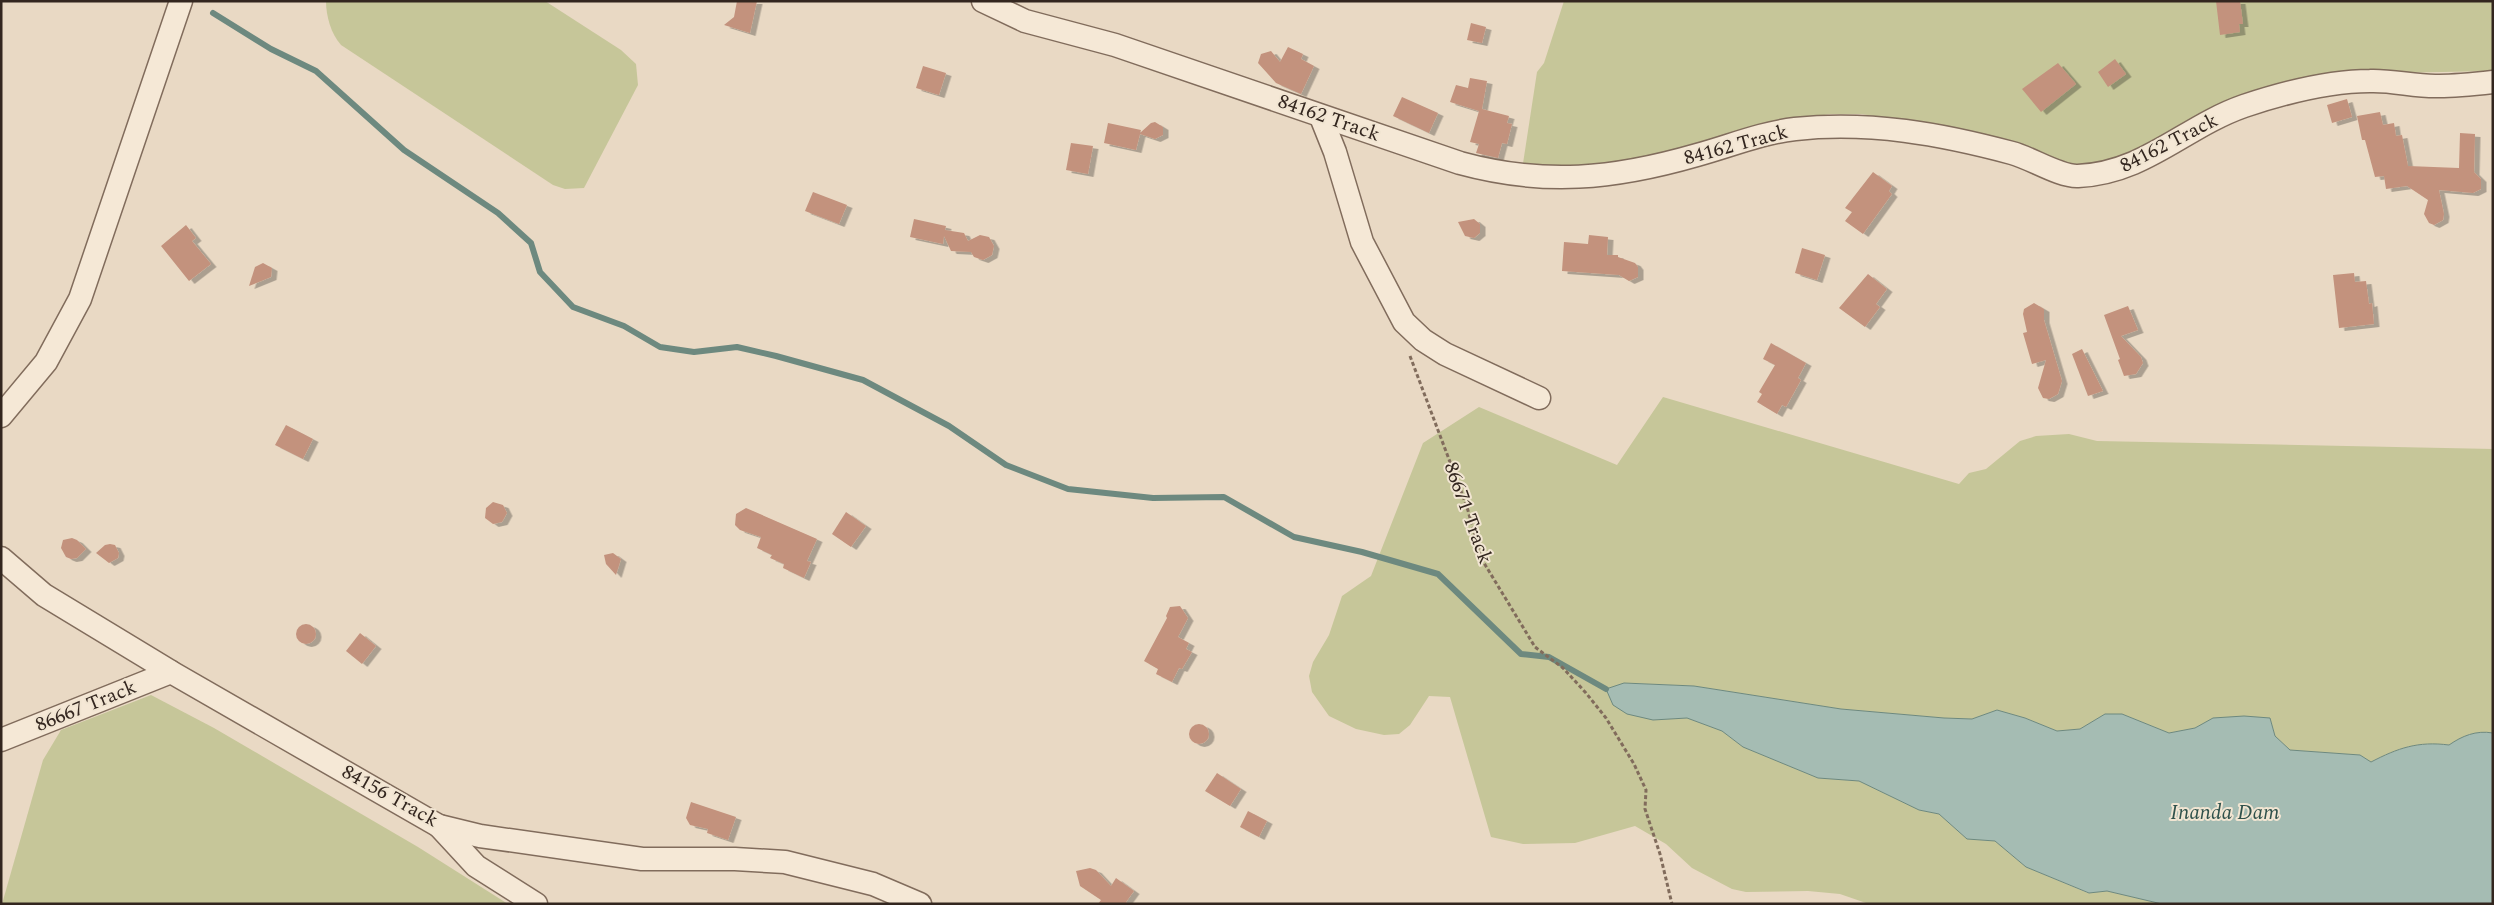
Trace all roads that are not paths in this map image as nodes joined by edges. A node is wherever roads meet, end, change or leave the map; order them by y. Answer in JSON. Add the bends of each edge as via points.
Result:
{"nodes":[{"id":1,"x":181,"y":1,"type":"edge"},
{"id":2,"x":983,"y":1,"type":"edge"},
{"id":3,"x":2493,"y":82,"type":"edge"},
{"id":4,"x":1320,"y":117,"type":"junction"},
{"id":5,"x":1539,"y":398,"type":"dead end"},
{"id":6,"x":1,"y":416,"type":"edge"},
{"id":7,"x":1,"y":558,"type":"edge"},
{"id":8,"x":172,"y":672,"type":"junction"},
{"id":9,"x":1,"y":740,"type":"edge"},
{"id":10,"x":439,"y":826,"type":"junction"},
{"id":11,"x":536,"y":904,"type":"edge"},
{"id":12,"x":920,"y":904,"type":"edge"}],
"edges":[{"from":1,"to":6,"type":"street","via":[[80,299],[46,362]]},
{"from":2,"to":4,"type":"street","name":"84162 Track","via":[[1025,21],[1115,46]]},
{"from":3,"to":4,"type":"street","name":"84162 Track","via":[[2439,86],[2370,81],[2298,91],[2243,106],[2132,165],[2102,174],[2073,177],[2021,156],[1960,139],[1883,127],[1839,126],[1763,134],[1638,170],[1584,177],[1499,174]]},
{"from":4,"to":5,"type":"street","via":[[1335,152],[1362,242],[1404,322],[1445,354]]},
{"from":7,"to":8,"type":"street","name":"84156 Track","via":[[44,595]]},
{"from":8,"to":9,"type":"street","name":"86667 Track"},
{"from":8,"to":10,"type":"street","name":"84156 Track"},
{"from":10,"to":11,"type":"street","via":[[476,866]]},
{"from":10,"to":12,"type":"street","name":"84156 Track","via":[[480,836],[642,859],[785,862],[873,884]]}]}
